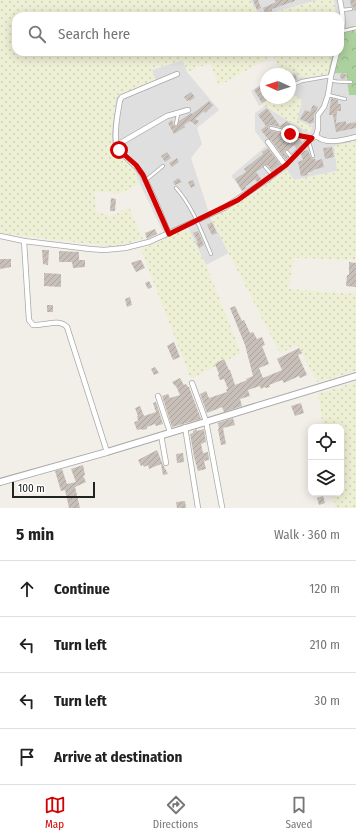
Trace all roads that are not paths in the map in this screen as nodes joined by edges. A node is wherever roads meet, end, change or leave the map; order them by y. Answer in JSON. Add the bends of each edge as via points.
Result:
{"nodes":[{"id":1,"x":340,"y":0,"type":"edge"},
{"id":2,"x":351,"y":9,"type":"dead end"},
{"id":3,"x":342,"y":10,"type":"joint"},
{"id":4,"x":356,"y":28,"type":"edge"},
{"id":5,"x":344,"y":32,"type":"edge"},
{"id":6,"x":336,"y":56,"type":"edge"},
{"id":7,"x":177,"y":74,"type":"dead end"},
{"id":8,"x":331,"y":78,"type":"junction"},
{"id":9,"x":351,"y":82,"type":"dead end"},
{"id":10,"x":296,"y":84,"type":"edge"},
{"id":11,"x":328,"y":95,"type":"junction"},
{"id":12,"x":345,"y":99,"type":"dead end"},
{"id":13,"x":188,"y":110,"type":"dead end"},
{"id":14,"x":178,"y":114,"type":"junction"},
{"id":15,"x":176,"y":124,"type":"dead end"},
{"id":16,"x":271,"y":128,"type":"dead end"},
{"id":17,"x":356,"y":137,"type":"edge"},
{"id":18,"x":312,"y":138,"type":"junction"},
{"id":19,"x":268,"y":142,"type":"dead end"},
{"id":20,"x":117,"y":145,"type":"junction"},
{"id":21,"x":287,"y":152,"type":"dead end"},
{"id":22,"x":314,"y":156,"type":"dead end"},
{"id":23,"x":292,"y":158,"type":"junction"},
{"id":24,"x":286,"y":165,"type":"junction"},
{"id":25,"x":163,"y":166,"type":"dead end"},
{"id":26,"x":265,"y":167,"type":"dead end"},
{"id":27,"x":272,"y":176,"type":"junction"},
{"id":28,"x":145,"y":180,"type":"junction"},
{"id":29,"x":176,"y":188,"type":"dead end"},
{"id":30,"x":197,"y":220,"type":"junction"},
{"id":31,"x":169,"y":234,"type":"junction"},
{"id":32,"x":0,"y":236,"type":"edge"},
{"id":33,"x":24,"y":241,"type":"junction"},
{"id":34,"x":211,"y":254,"type":"dead end"},
{"id":35,"x":356,"y":376,"type":"edge"},
{"id":36,"x":192,"y":383,"type":"dead end"},
{"id":37,"x":158,"y":396,"type":"dead end"},
{"id":38,"x":206,"y":421,"type":"junction"},
{"id":39,"x":185,"y":427,"type":"junction"},
{"id":40,"x":170,"y":432,"type":"junction"},
{"id":41,"x":161,"y":435,"type":"junction"},
{"id":42,"x":107,"y":452,"type":"junction"},
{"id":43,"x":166,"y":463,"type":"dead end"},
{"id":44,"x":0,"y":482,"type":"edge"},
{"id":45,"x":198,"y":508,"type":"edge"},
{"id":46,"x":222,"y":508,"type":"edge"}],
"edges":[{"from":1,"to":3,"type":"street"},
{"from":2,"to":3,"type":"lane"},
{"from":4,"to":5,"type":"lane"},
{"from":6,"to":8,"type":"street"},
{"from":7,"to":20,"type":"street","via":[[122,97]]},
{"from":8,"to":9,"type":"lane","via":[[336,82]]},
{"from":8,"to":10,"type":"lane"},
{"from":8,"to":11,"type":"street"},
{"from":11,"to":12,"type":"lane"},
{"from":11,"to":18,"type":"street","via":[[318,115],[318,129]]},
{"from":13,"to":14,"type":"street"},
{"from":14,"to":15,"type":"lane"},
{"from":14,"to":20,"type":"street","via":[[167,116]]},
{"from":16,"to":18,"type":"lane"},
{"from":17,"to":18,"type":"street","via":[[339,141]]},
{"from":18,"to":22,"type":"lane"},
{"from":18,"to":23,"type":"street"},
{"from":19,"to":24,"type":"street"},
{"from":20,"to":28,"type":"street","via":[[136,165]]},
{"from":21,"to":23,"type":"lane"},
{"from":23,"to":24,"type":"street"},
{"from":24,"to":27,"type":"street"},
{"from":25,"to":28,"type":"lane"},
{"from":26,"to":27,"type":"lane"},
{"from":27,"to":30,"type":"street","via":[[238,200]]},
{"from":28,"to":31,"type":"street"},
{"from":29,"to":30,"type":"lane"},
{"from":30,"to":31,"type":"street"},
{"from":30,"to":34,"type":"lane"},
{"from":31,"to":33,"type":"street","via":[[125,248],[104,250]]},
{"from":32,"to":33,"type":"street"},
{"from":33,"to":42,"type":"street","via":[[29,320],[33,325],[58,323],[68,327]]},
{"from":35,"to":38,"type":"street"},
{"from":36,"to":38,"type":"street"},
{"from":37,"to":40,"type":"street"},
{"from":38,"to":39,"type":"street"},
{"from":38,"to":46,"type":"street"},
{"from":39,"to":40,"type":"street"},
{"from":39,"to":45,"type":"street"},
{"from":40,"to":41,"type":"street"},
{"from":41,"to":42,"type":"street"},
{"from":41,"to":43,"type":"street"},
{"from":42,"to":44,"type":"street"}]}
